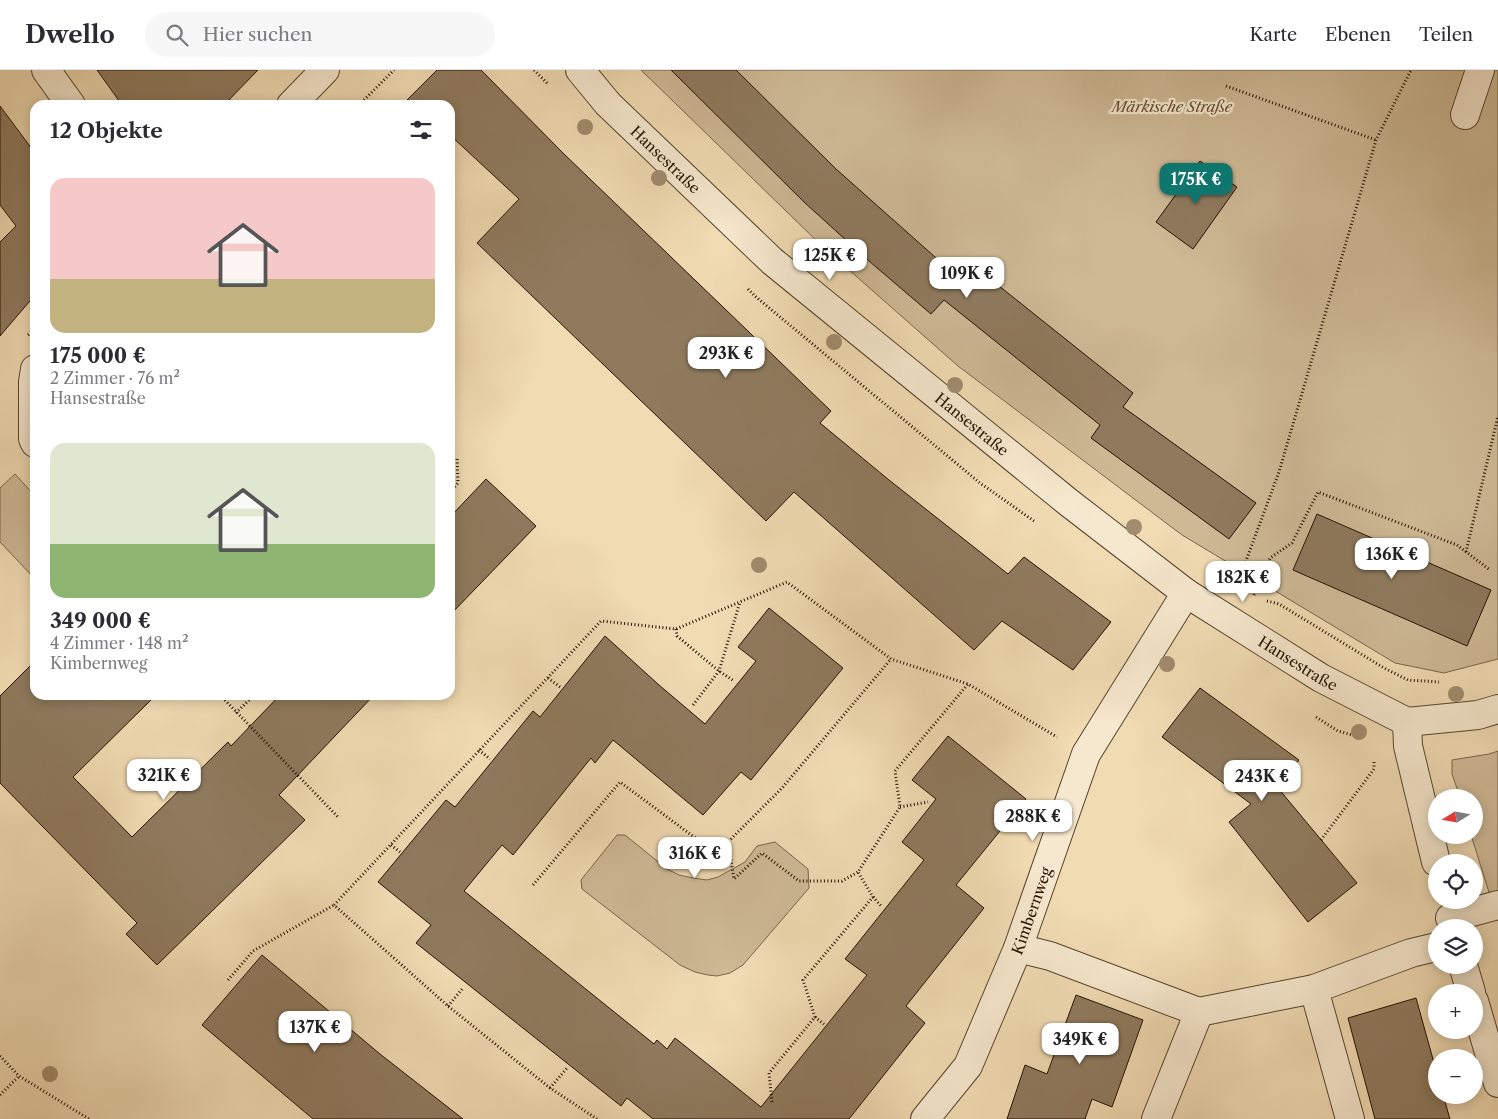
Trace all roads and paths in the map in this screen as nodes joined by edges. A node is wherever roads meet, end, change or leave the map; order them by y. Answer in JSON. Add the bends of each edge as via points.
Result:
{"nodes":[{"id":1,"x":46,"y":70,"type":"edge"},
{"id":2,"x":325,"y":70,"type":"edge"},
{"id":3,"x":394,"y":70,"type":"edge"},
{"id":4,"x":580,"y":70,"type":"edge"},
{"id":5,"x":1411,"y":70,"type":"edge"},
{"id":6,"x":1480,"y":70,"type":"edge"},
{"id":7,"x":1226,"y":86,"type":"dead end"},
{"id":8,"x":68,"y":100,"type":"edge"},
{"id":9,"x":296,"y":100,"type":"edge"},
{"id":10,"x":364,"y":100,"type":"edge"},
{"id":11,"x":1465,"y":115,"type":"dead end"},
{"id":12,"x":1376,"y":140,"type":"junction"},
{"id":13,"x":1498,"y":416,"type":"edge"},
{"id":14,"x":457,"y":457,"type":"dead end"},
{"id":15,"x":455,"y":486,"type":"edge"},
{"id":16,"x":1466,"y":552,"type":"junction"},
{"id":17,"x":1490,"y":570,"type":"dead end"},
{"id":18,"x":1186,"y":593,"type":"junction"},
{"id":19,"x":740,"y":602,"type":"junction"},
{"id":20,"x":1225,"y":617,"type":"junction"},
{"id":21,"x":676,"y":629,"type":"junction"},
{"id":22,"x":891,"y":659,"type":"junction"},
{"id":23,"x":719,"y":671,"type":"junction"},
{"id":24,"x":548,"y":678,"type":"junction"},
{"id":25,"x":734,"y":681,"type":"dead end"},
{"id":26,"x":1442,"y":682,"type":"dead end"},
{"id":27,"x":968,"y":684,"type":"junction"},
{"id":28,"x":560,"y":687,"type":"dead end"},
{"id":29,"x":224,"y":700,"type":"edge"},
{"id":30,"x":249,"y":700,"type":"edge"},
{"id":31,"x":693,"y":705,"type":"dead end"},
{"id":32,"x":1498,"y":709,"type":"edge"},
{"id":33,"x":236,"y":713,"type":"junction"},
{"id":34,"x":1407,"y":722,"type":"junction"},
{"id":35,"x":479,"y":750,"type":"junction"},
{"id":36,"x":1086,"y":754,"type":"junction"},
{"id":37,"x":490,"y":759,"type":"dead end"},
{"id":38,"x":1374,"y":769,"type":"dead end"},
{"id":39,"x":928,"y":802,"type":"dead end"},
{"id":40,"x":900,"y":807,"type":"junction"},
{"id":41,"x":338,"y":817,"type":"dead end"},
{"id":42,"x":1320,"y":840,"type":"dead end"},
{"id":43,"x":728,"y":842,"type":"junction"},
{"id":44,"x":391,"y":845,"type":"junction"},
{"id":45,"x":400,"y":852,"type":"dead end"},
{"id":46,"x":1434,"y":854,"type":"edge"},
{"id":47,"x":858,"y":872,"type":"junction"},
{"id":48,"x":533,"y":885,"type":"dead end"},
{"id":49,"x":873,"y":898,"type":"junction"},
{"id":50,"x":334,"y":905,"type":"junction"},
{"id":51,"x":1498,"y":905,"type":"edge"},
{"id":52,"x":881,"y":906,"type":"dead end"},
{"id":53,"x":1449,"y":915,"type":"edge"},
{"id":54,"x":1018,"y":948,"type":"junction"},
{"id":55,"x":1428,"y":949,"type":"edge"},
{"id":56,"x":228,"y":980,"type":"dead end"},
{"id":57,"x":463,"y":988,"type":"dead end"},
{"id":58,"x":1314,"y":990,"type":"junction"},
{"id":59,"x":448,"y":1006,"type":"junction"},
{"id":60,"x":1199,"y":1012,"type":"junction"},
{"id":61,"x":815,"y":1017,"type":"junction"},
{"id":62,"x":825,"y":1025,"type":"dead end"},
{"id":63,"x":1483,"y":1031,"type":"edge"},
{"id":64,"x":0,"y":1056,"type":"edge"},
{"id":65,"x":567,"y":1068,"type":"dead end"},
{"id":66,"x":19,"y":1076,"type":"junction"},
{"id":67,"x":1498,"y":1082,"type":"edge"},
{"id":68,"x":550,"y":1088,"type":"junction"},
{"id":69,"x":0,"y":1096,"type":"edge"},
{"id":70,"x":772,"y":1102,"type":"dead end"},
{"id":71,"x":88,"y":1119,"type":"edge"},
{"id":72,"x":598,"y":1119,"type":"edge"},
{"id":73,"x":925,"y":1119,"type":"edge"},
{"id":74,"x":1156,"y":1119,"type":"edge"},
{"id":75,"x":1350,"y":1119,"type":"edge"}],
"edges":[{"from":1,"to":8,"type":"street"},
{"from":2,"to":9,"type":"street"},
{"from":3,"to":10,"type":"path"},
{"from":4,"to":18,"type":"street","name":"Hansestraße","via":[[608,104],[772,261],[1068,502]]},
{"from":5,"to":12,"type":"path"},
{"from":6,"to":11,"type":"street"},
{"from":7,"to":12,"type":"path"},
{"from":12,"to":20,"type":"path","via":[[1279,472]]},
{"from":13,"to":16,"type":"path"},
{"from":14,"to":15,"type":"path","via":[[458,483]]},
{"from":16,"to":17,"type":"path"},
{"from":16,"to":26,"type":"path","via":[[1457,545],[1318,492],[1292,543],[1270,558],[1252,598],[1279,604],[1408,680]]},
{"from":18,"to":20,"type":"street","name":"Hansestraße"},
{"from":18,"to":36,"type":"street","name":"Kimbernweg"},
{"from":19,"to":21,"type":"path"},
{"from":19,"to":22,"type":"path","via":[[787,582]]},
{"from":19,"to":23,"type":"path"},
{"from":20,"to":34,"type":"street","name":"Hansestraße","via":[[1321,678]]},
{"from":21,"to":23,"type":"path","via":[[677,636]]},
{"from":21,"to":24,"type":"path","via":[[601,621]]},
{"from":22,"to":27,"type":"path"},
{"from":22,"to":43,"type":"path","via":[[782,788]]},
{"from":23,"to":25,"type":"path"},
{"from":23,"to":31,"type":"path"},
{"from":24,"to":28,"type":"path"},
{"from":24,"to":35,"type":"path"},
{"from":27,"to":36,"type":"path"},
{"from":27,"to":40,"type":"path","via":[[895,771]]},
{"from":29,"to":33,"type":"path"},
{"from":30,"to":33,"type":"path"},
{"from":32,"to":34,"type":"street","via":[[1478,715]]},
{"from":33,"to":41,"type":"path"},
{"from":34,"to":46,"type":"street","via":[[1408,746]]},
{"from":35,"to":37,"type":"path"},
{"from":35,"to":44,"type":"path"},
{"from":36,"to":54,"type":"street","name":"Kimbernweg"},
{"from":38,"to":42,"type":"path"},
{"from":39,"to":40,"type":"path"},
{"from":40,"to":47,"type":"path"},
{"from":43,"to":47,"type":"path","via":[[734,879],[762,853],[799,881],[842,881]]},
{"from":43,"to":48,"type":"path","via":[[698,840],[620,782]]},
{"from":44,"to":45,"type":"path"},
{"from":44,"to":50,"type":"path"},
{"from":47,"to":49,"type":"path"},
{"from":49,"to":52,"type":"path"},
{"from":49,"to":61,"type":"path","via":[[803,980]]},
{"from":50,"to":56,"type":"path","via":[[253,952]]},
{"from":50,"to":59,"type":"path"},
{"from":51,"to":53,"type":"street"},
{"from":54,"to":60,"type":"street","via":[[1050,956]]},
{"from":54,"to":73,"type":"street","name":"Kimbernweg","via":[[968,1066]]},
{"from":55,"to":58,"type":"street"},
{"from":57,"to":59,"type":"path"},
{"from":58,"to":60,"type":"street"},
{"from":58,"to":75,"type":"street"},
{"from":59,"to":68,"type":"path"},
{"from":60,"to":74,"type":"street"},
{"from":61,"to":62,"type":"path"},
{"from":61,"to":70,"type":"path","via":[[769,1073]]},
{"from":63,"to":67,"type":"street"},
{"from":64,"to":66,"type":"path"},
{"from":65,"to":68,"type":"path"},
{"from":66,"to":69,"type":"path"},
{"from":66,"to":71,"type":"path"},
{"from":68,"to":72,"type":"path"}]}
